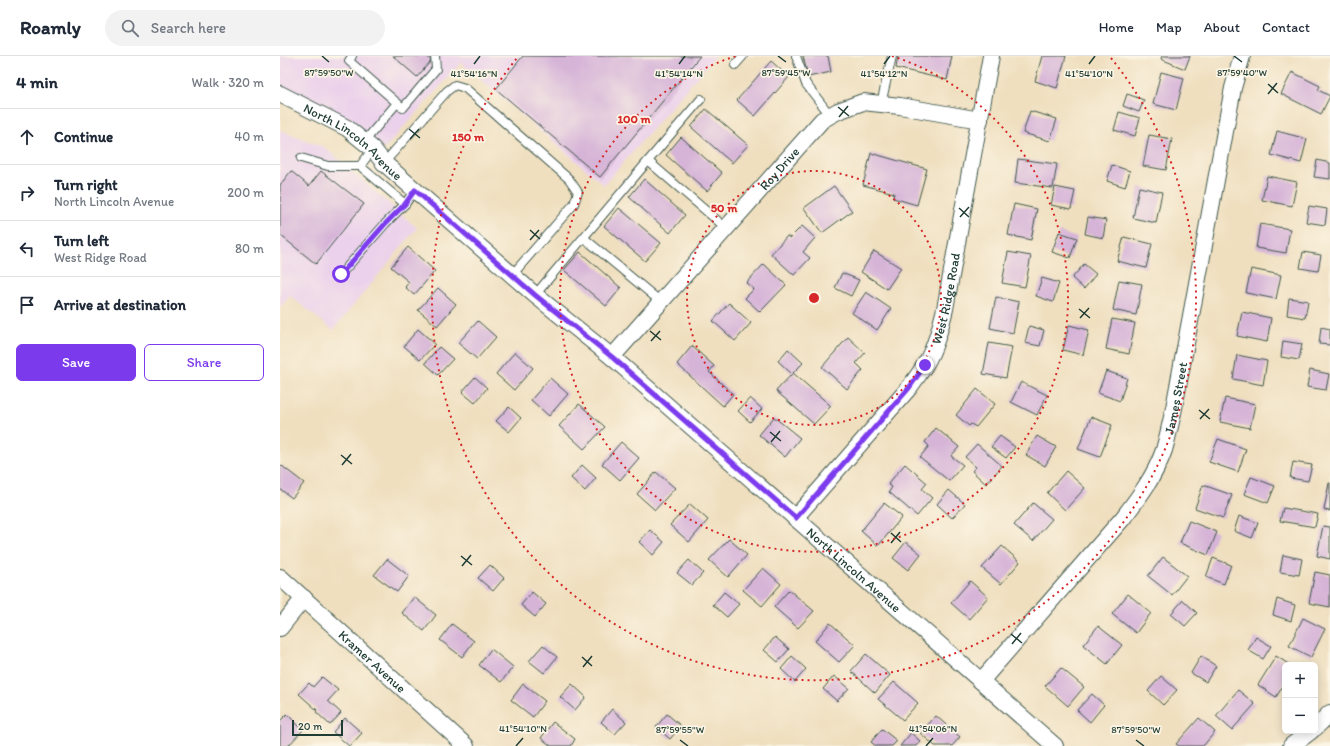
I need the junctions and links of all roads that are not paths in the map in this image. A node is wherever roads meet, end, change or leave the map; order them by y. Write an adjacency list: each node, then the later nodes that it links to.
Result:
1 (352, 56): 11 (lane)
2 (435, 56): 11 (lane)
3 (743, 56): 8 (lane)
4 (796, 56): 13 (lane)
5 (892, 56): 12 (lane)
6 (991, 56): 14 (street, West Ridge Road)
7 (1242, 56): 33 (street, James Street)
8 (735, 65)
9 (280, 94): 15 (street, North Lincoln Avenue)
10 (701, 99): 17 (lane)
11 (398, 103): 15 (lane)
12 (880, 104): 13 (street, Roy Drive); 14 (street, Roy Drive)
13 (830, 116): 22 (street, Roy Drive)
14 (980, 120): 29 (street, West Ridge Road)
15 (369, 145): 18 (street, North Lincoln Avenue); 19 (lane)
16 (301, 158): 19 (lane)
17 (648, 161): 22 (lane); 23 (lane)
18 (384, 164): 20 (street, North Lincoln Avenue); 25 (lane)
19 (360, 166): 21 (lane)
20 (415, 190): 21 (lane); 25 (street, North Lincoln Avenue)
21 (405, 204): 24 (lane)
22 (726, 228): 27 (street, Roy Drive)
23 (584, 238): 26 (lane); 27 (lane)
24 (341, 274)
25 (512, 275): 26 (street, North Lincoln Avenue)
26 (535, 295): 28 (street, North Lincoln Avenue)
27 (661, 302): 28 (street, Roy Drive)
28 (612, 357): 29 (street, North Lincoln Avenue)
29 (796, 518): 33 (street, North Lincoln Avenue)
30 (280, 577): 31 (street, Kramer Avenue)
31 (304, 598): 32 (street); 37 (street, Kramer Avenue)
32 (280, 628)
33 (982, 681): 38 (street, North Lincoln Avenue)
34 (1330, 713): 35 (street)
35 (1318, 725)
36 (1307, 734): 39 (street)
37 (466, 746)
38 (1055, 746)
39 (1291, 746)

